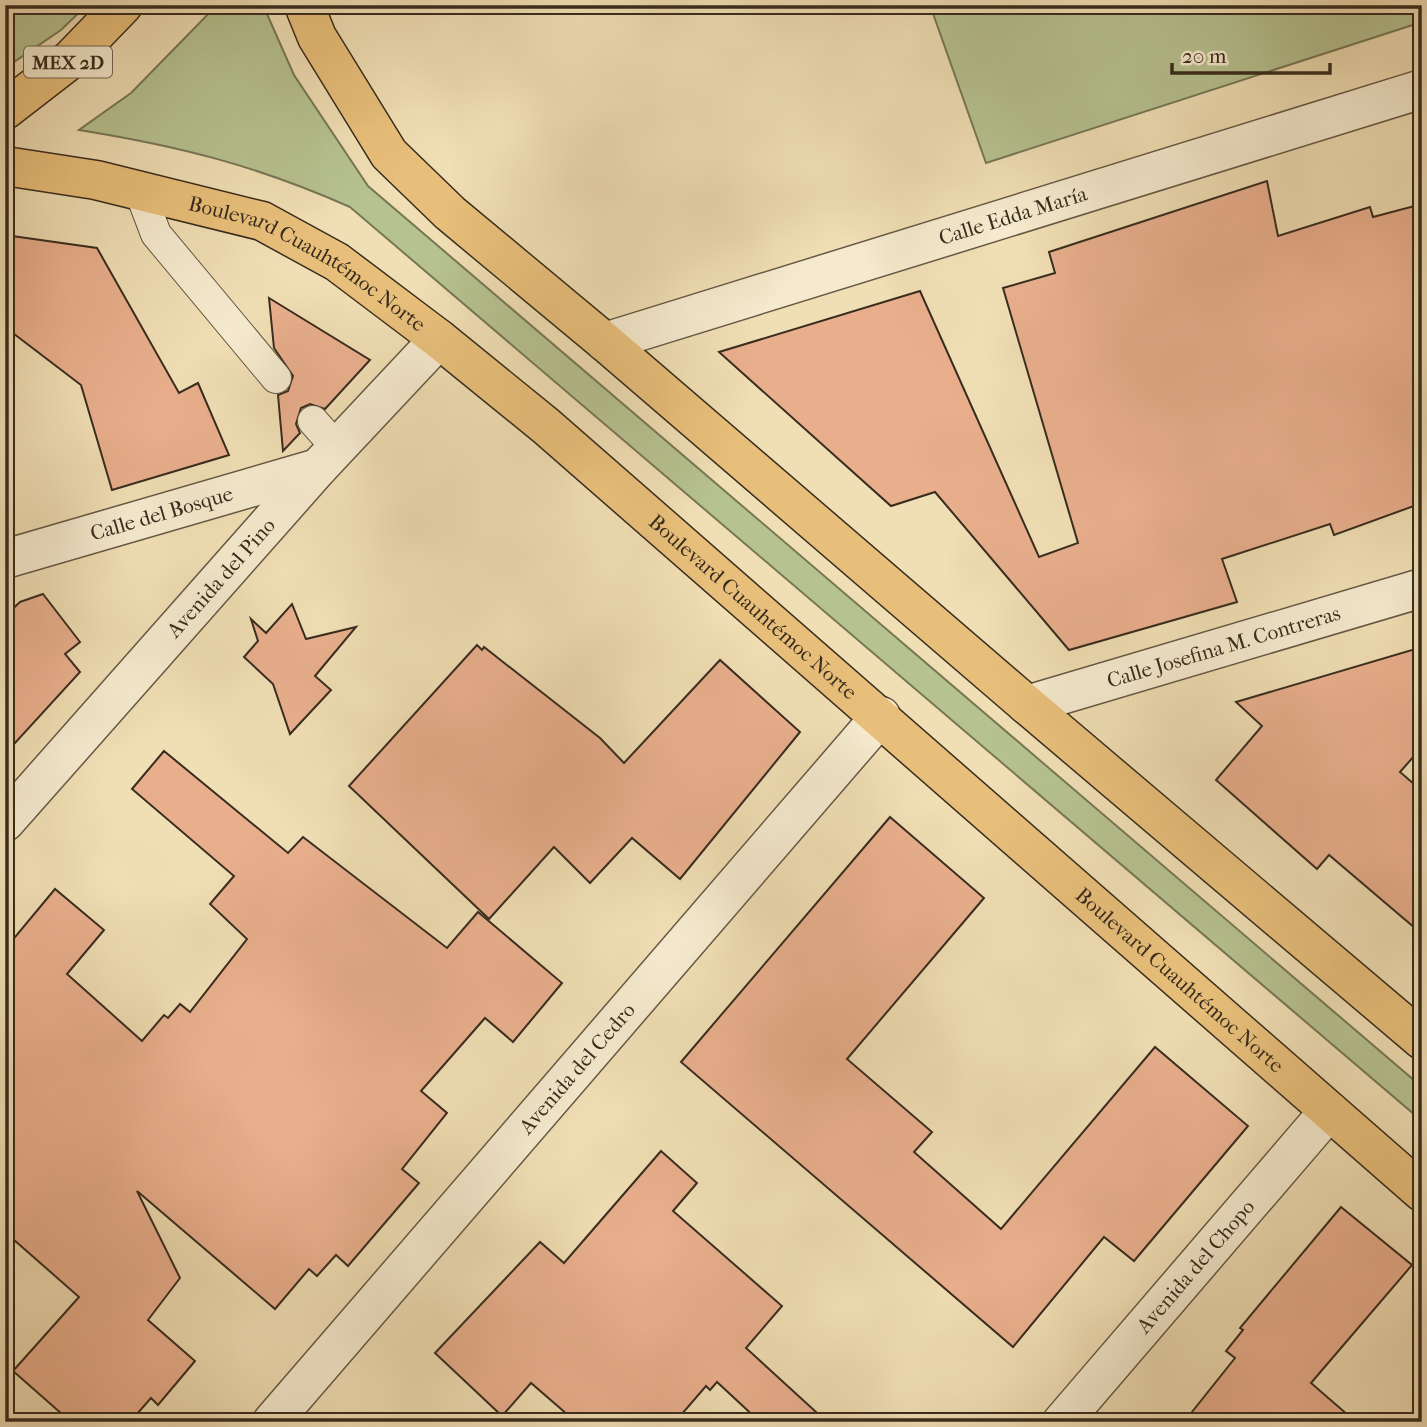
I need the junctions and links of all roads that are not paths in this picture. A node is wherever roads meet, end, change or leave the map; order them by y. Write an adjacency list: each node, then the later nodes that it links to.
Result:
1 (123, 5): 4 (main road, MEX 2D)
2 (304, 5): 8 (main road)
3 (1422, 89): 8 (street, Calle Edda María)
4 (5, 110)
5 (5, 166): 6 (main road, Boulevard Cuauhtémoc Norte)
6 (140, 192): 7 (main road, Boulevard Cuauhtémoc Norte); 9 (lane)
7 (439, 339): 10 (street, Avenida del Pino); 14 (main road, Boulevard Cuauhtémoc Norte)
8 (605, 342): 13 (main road)
9 (276, 378)
10 (323, 446): 11 (street, Calle del Bosque); 15 (street, Avenida del Pino)
11 (5, 559)
12 (1422, 588): 13 (street, Calle Josefina M. Contreras)
13 (1027, 705): 16 (main road)
14 (881, 716): 17 (main road, Boulevard Cuauhtémoc Norte); 19 (street, Avenida del Cedro)
15 (5, 822)
16 (1422, 1040)
17 (1329, 1111): 18 (main road, Boulevard Cuauhtémoc Norte); 20 (street, Avenida del Chopo)
18 (1422, 1192)
19 (272, 1422)
20 (1062, 1422)

